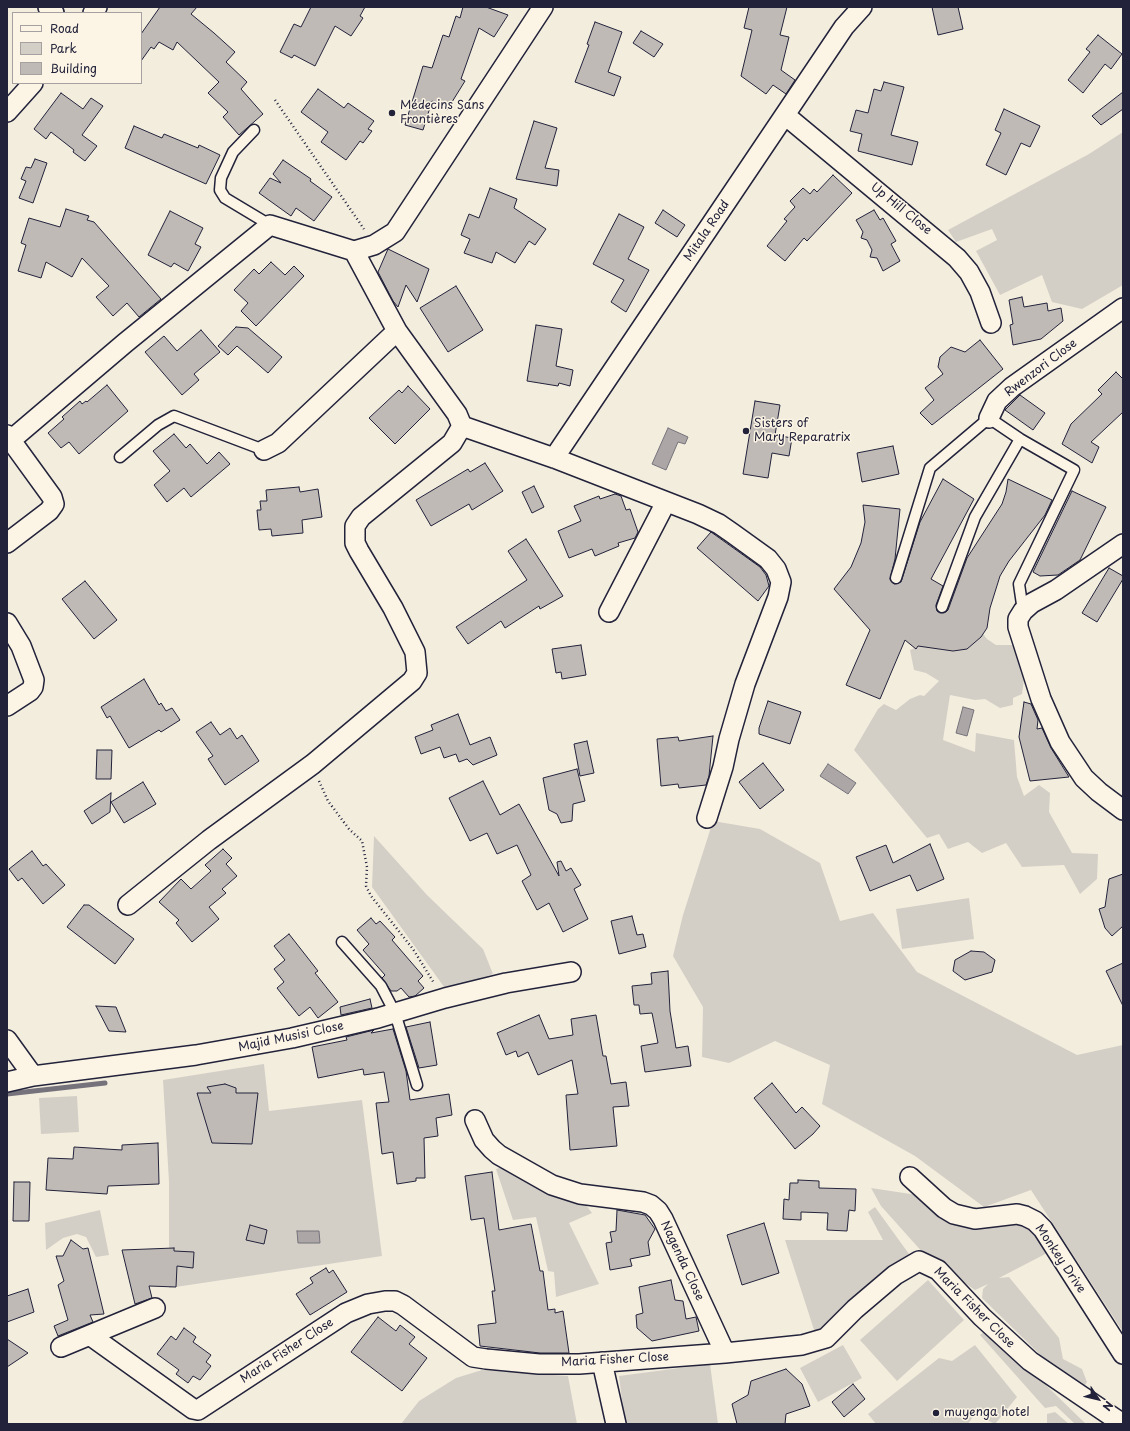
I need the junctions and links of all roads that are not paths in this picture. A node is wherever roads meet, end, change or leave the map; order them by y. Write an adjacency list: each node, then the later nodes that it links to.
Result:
1 (543, 7): 8 (street)
2 (851, 11): 5 (street, Mitala Road)
3 (32, 84): 4 (street)
4 (7, 112)
5 (785, 115): 10 (street, Up Hill Close); 18 (street, Mitala Road)
6 (254, 130): 7 (lane)
7 (270, 225): 8 (street); 14 (street)
8 (354, 251): 11 (street)
9 (1123, 308): 12 (street, Rwenzori Close)
10 (991, 323)
11 (397, 331): 13 (street); 16 (street)
12 (988, 418): 15 (lane); 22 (lane, Rwenzori Close)
13 (462, 426): 18 (street); 30 (street)
14 (9, 438): 20 (street)
15 (1020, 439): 23 (lane); 24 (lane)
16 (264, 450): 17 (lane)
17 (120, 457)
18 (554, 458): 19 (street)
19 (666, 502): 25 (street); 29 (street)
20 (7, 542)
21 (1123, 544): 24 (street)
22 (896, 578)
23 (942, 607)
24 (1023, 611): 28 (street)
25 (609, 612)
26 (7, 623): 27 (street)
27 (7, 706)
28 (1123, 810)
29 (707, 818)
30 (128, 905)
31 (342, 942): 33 (lane)
32 (571, 972): 33 (street, Majid Musisi Close)
33 (395, 1013): 35 (street, Majid Musisi Close); 37 (lane)
34 (7, 1040): 35 (street)
35 (33, 1076): 36 (street, Majid Musisi Close)
36 (7, 1082)
37 (416, 1085)
38 (476, 1120): 43 (street, Nagenda Close)
39 (910, 1177): 44 (street, Monkey Drive)
40 (155, 1308): 41 (street)
41 (91, 1336): 42 (street); 45 (street, Maria Fisher Close)
42 (61, 1347)
43 (726, 1353): 45 (street, Maria Fisher Close); 47 (street, Maria Fisher Close)
44 (1123, 1354)
45 (602, 1362): 46 (street)
46 (616, 1424)
47 (1123, 1424)

